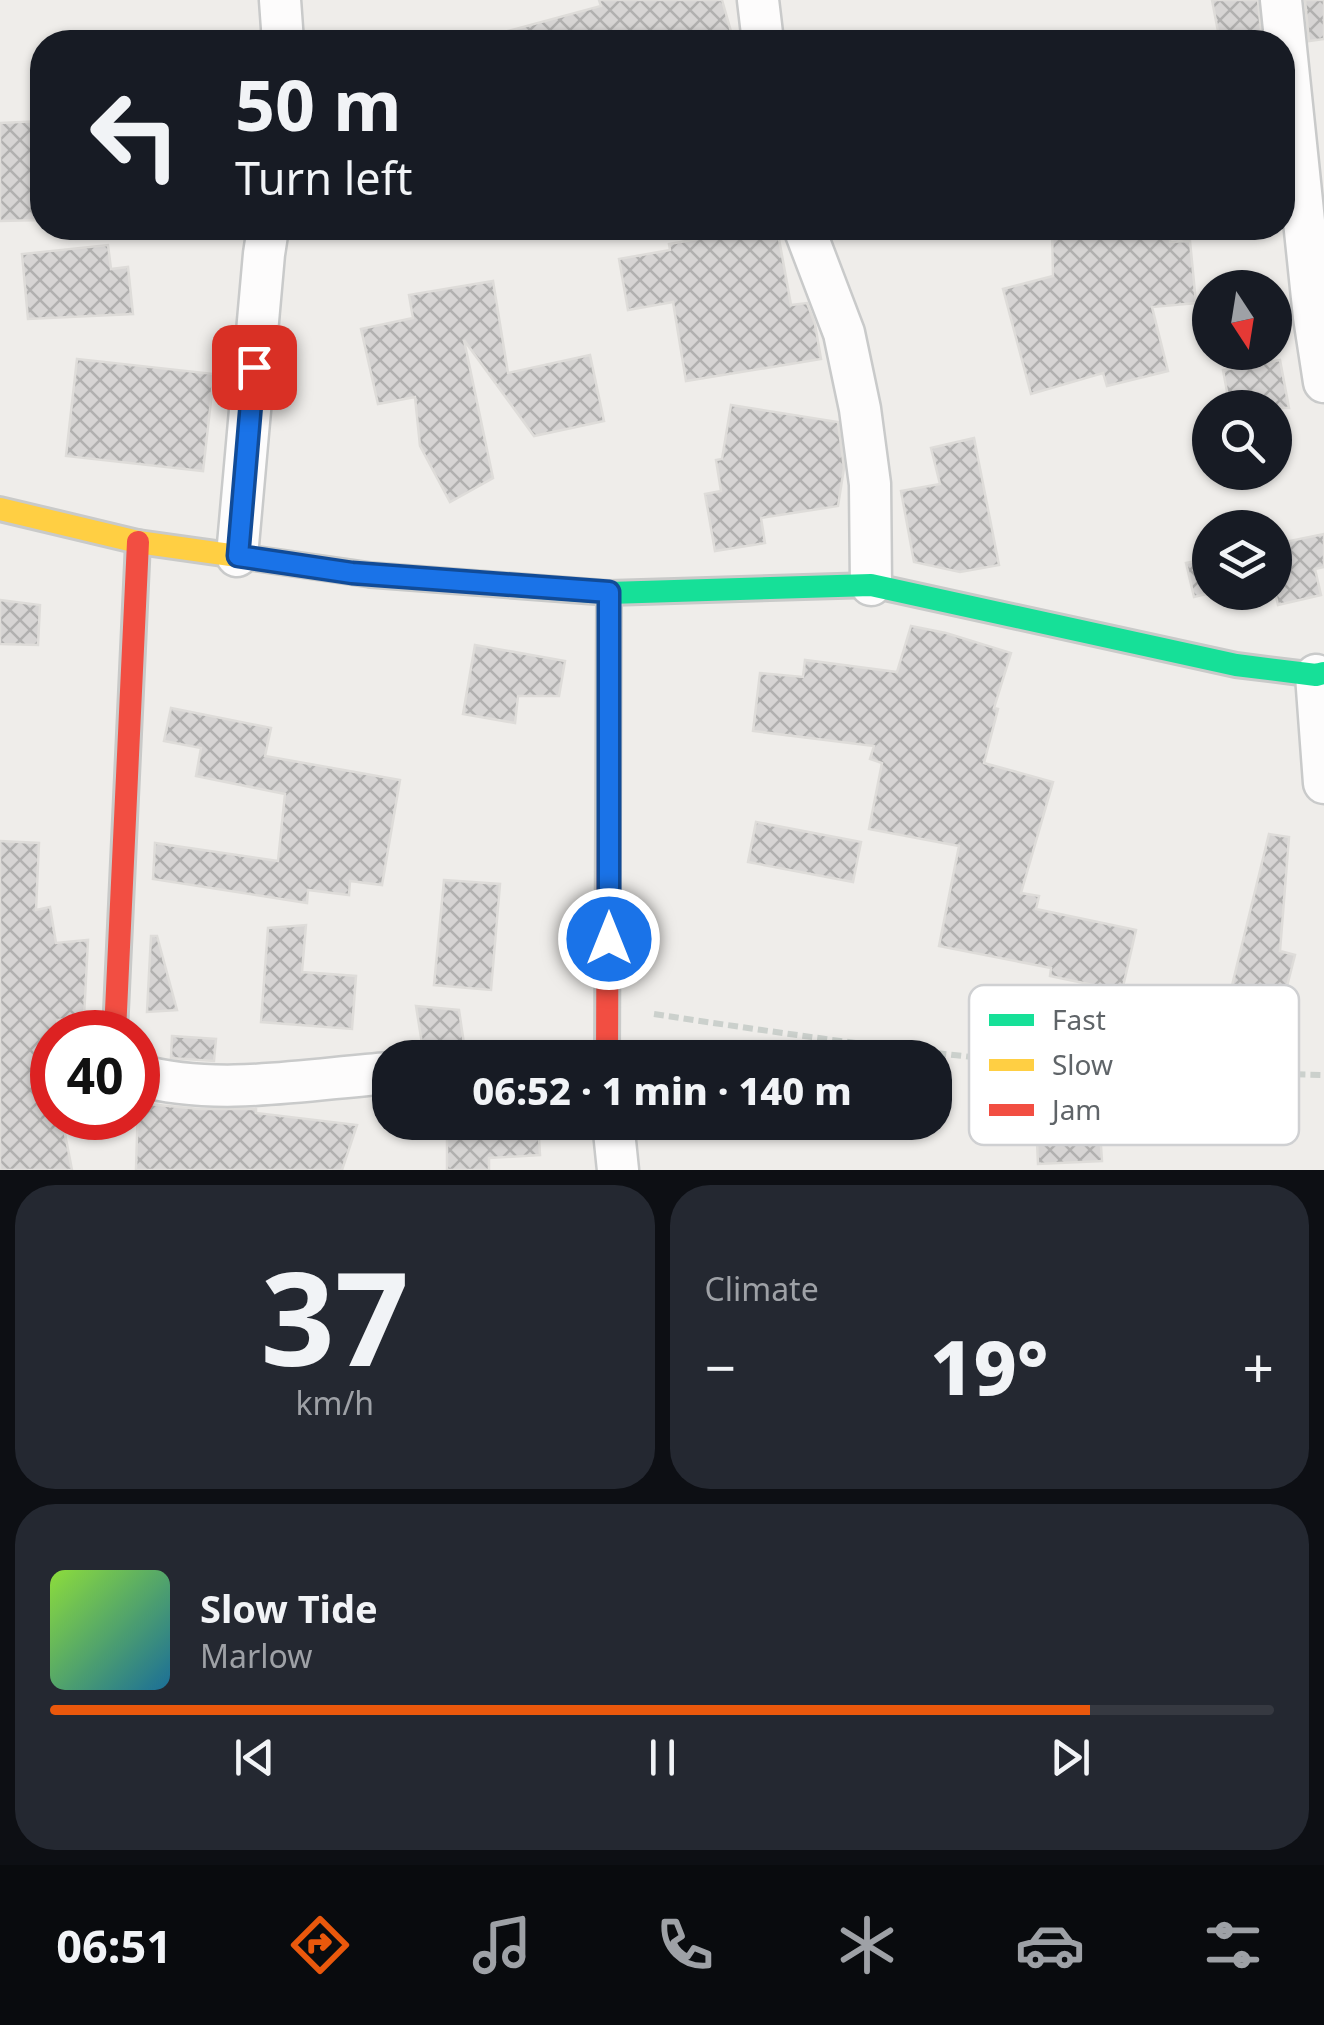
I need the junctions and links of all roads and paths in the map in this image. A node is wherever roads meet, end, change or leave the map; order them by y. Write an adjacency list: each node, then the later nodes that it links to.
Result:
1 (280, 0): 4 (street)
2 (758, 0): 5 (street)
3 (1281, 0): 6 (street)
4 (282, 30)
5 (762, 30)
6 (1284, 30)
7 (1295, 134): 10 (street)
8 (266, 240): 13 (street)
9 (809, 240): 14 (street)
10 (1324, 382)
11 (0, 509): 12 (street)
12 (138, 542): 13 (street); 19 (street)
13 (238, 556): 15 (street)
14 (871, 586): 15 (street); 16 (street)
15 (609, 592): 18 (street)
16 (1320, 674): 17 (street)
17 (1324, 782)
18 (609, 1007): 20 (street); 21 (path)
19 (116, 1010)
20 (608, 1040)
21 (969, 1055)
22 (372, 1074): 25 (street)
23 (1299, 1074): 24 (path)
24 (1324, 1075)
25 (160, 1081)
26 (615, 1140): 27 (street)
27 (618, 1170)

